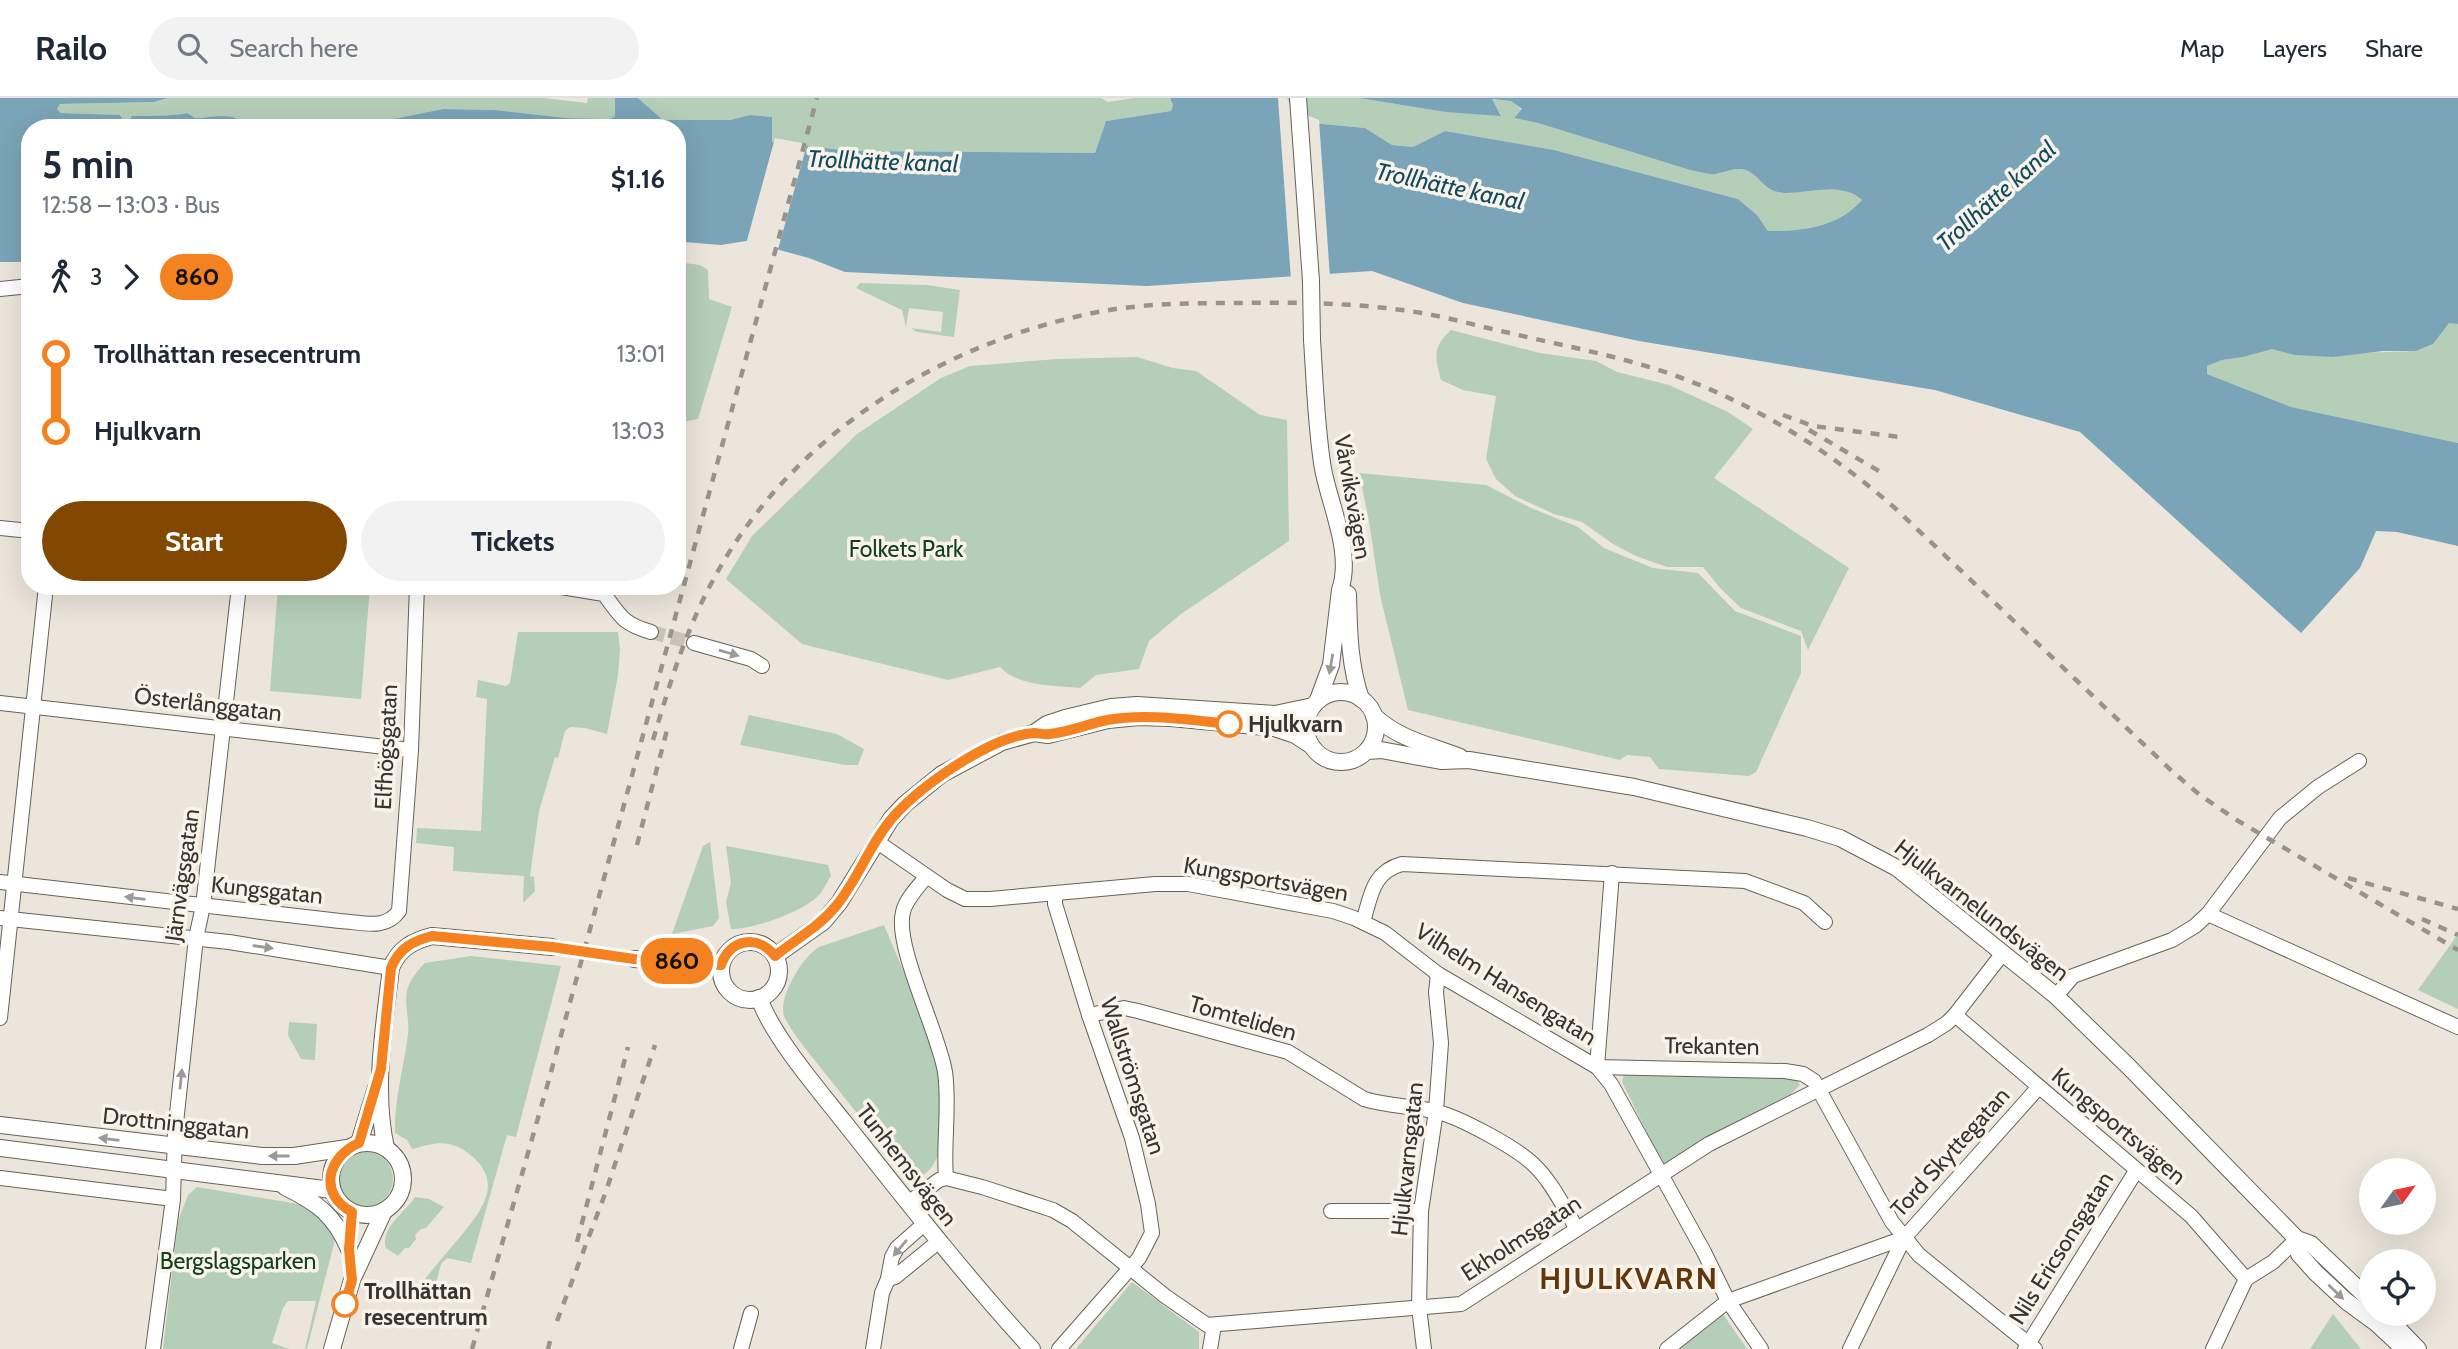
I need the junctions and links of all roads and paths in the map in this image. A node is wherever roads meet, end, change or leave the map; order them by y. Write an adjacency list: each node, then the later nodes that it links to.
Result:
1 (1298, 98): 6 (street, Vårviksvägen, bridge)
2 (21, 287): 3 (street)
3 (0, 289)
4 (0, 528): 5 (street)
5 (21, 530)
6 (1344, 578): 14 (street); 16 (street, Vårviksvägen, one-way to 16)
7 (45, 595): 17 (street)
8 (238, 595): 19 (street, Järnvägsgatan)
9 (417, 595): 22 (street, Elfhögsgatan)
10 (605, 595): 11 (street)
11 (651, 632)
12 (694, 643): 13 (street, one-way to 13)
13 (762, 666)
14 (1361, 699): 16 (street); 18 (street)
15 (0, 703): 17 (street, Österlånggatan)
16 (1315, 703): 20 (street); 21 (street)
17 (34, 706): 19 (street, Österlånggatan); 29 (street)
18 (1374, 716): 23 (street); 24 (street, Hjulkvarnelundsvägen)
19 (223, 729): 22 (street, Österlånggatan); 31 (street, Järnvägsgatan)
20 (1034, 733): 21 (street); 26 (street)
21 (1309, 744): 23 (street)
22 (411, 750): 32 (street, Elfhögsgatan)
23 (1367, 751): 24 (street, Hjulkvarnelundsvägen)
24 (1469, 760): 39 (street, Hjulkvarnelundsvägen)
25 (2359, 761): 33 (street)
26 (876, 841): 28 (street, Kungsportsvägen); 40 (street)
27 (1612, 873): 35 (street, Kungsportsvägen); 36 (street, Kungsportsvägen); 51 (street)
28 (926, 877): 30 (street, Kungsportsvägen); 65 (street)
29 (7, 883): 31 (street, Kungsgatan, one-way to 29); 34 (street)
30 (1055, 894): 35 (street, Kungsportsvägen); 47 (street, Wallströmsgatan)
31 (203, 906): 32 (street, Kungsgatan); 37 (street, Järnvägsgatan)
32 (400, 911)
33 (2208, 914): 45 (street); 50 (street)
34 (5, 919): 37 (street); 49 (street)
35 (1363, 922): 44 (street, Vilhelm Hansengatan)
36 (1825, 922)
37 (196, 938): 43 (street, one-way to 43); 59 (street, Järnvägsgatan, one-way to 37)
38 (552, 947): 43 (street)
39 (2003, 953): 45 (street, Hjulkvarnelundsvägen); 48 (street, Ekholmsgatan)
40 (775, 956): 42 (street); 46 (street)
41 (634, 959): 42 (street)
42 (721, 965): 46 (street)
43 (391, 968): 52 (street)
44 (1438, 974): 51 (street, Vilhelm Hansengatan); 55 (street, Hjulkvarnsgatan)
45 (2056, 996): 77 (street, Hjulkvarnelundsvägen)
46 (759, 998): 69 (street, Tunhemsvägen)
47 (1089, 1015): 55 (street, Tomteliden); 80 (street, Wallströmsgatan)
48 (1955, 1015): 53 (street, Kungsportsvägen); 54 (street, Ekholmsgatan)
49 (0, 1018)
50 (2458, 1027)
51 (1597, 1067): 54 (street, Trekanten); 63 (street, Vilhelm Hansengatan)
52 (381, 1069): 57 (street); 60 (street)
53 (2038, 1088): 62 (street, Kungsportsvägen); 76 (street, Tord Skyttegatan)
54 (1819, 1089): 63 (street, Ekholmsgatan); 76 (street)
55 (1436, 1111): 71 (street, Hjulkvarnsgatan); 75 (street, Tomteliden)
56 (0, 1125): 59 (street, Drottninggatan, one-way to 56)
57 (353, 1146): 59 (street, Drottninggatan, one-way to 59); 60 (street); 67 (street)
58 (0, 1147): 61 (street, Drottninggatan)
59 (176, 1147): 61 (street, Järnvägsgatan)
60 (386, 1148): 73 (street)
61 (176, 1169): 66 (street, Drottninggatan); 68 (street, Järnvägsgatan)
62 (2136, 1171): 82 (street, Kungsportsvägen); 90 (street, Nils Ericsonsgatan)
63 (1662, 1176): 75 (street, Ekholmsgatan); 85 (street, Vilhelm Hansengatan)
64 (0, 1178): 68 (street)
65 (946, 1178): 69 (street); 80 (street)
66 (270, 1180): 67 (street, Drottninggatan); 79 (street)
67 (332, 1190): 72 (street)
68 (173, 1199): 91 (street, Järnvägsgatan)
69 (908, 1203): 74 (street, Tunhemsvägen)
70 (1331, 1211): 71 (street)
71 (1421, 1211): 86 (street, Hjulkvarnsgatan)
72 (352, 1212): 73 (street); 79 (street)
73 (383, 1212): 83 (street)
74 (924, 1224): 78 (street, Tunhemsvägen); 81 (street, one-way to 81)
75 (1577, 1229): 86 (street, Ekholmsgatan)
76 (1904, 1238): 85 (street, Tord Skyttegatan); 90 (street); 101 (street)
77 (2297, 1239): 82 (street); 84 (street, Hjulkvarnelundsvägen); 103 (street, Hjulkvarnelundsvägen, one-way to 103)
78 (938, 1242): 81 (street); 95 (street, Tunhemsvägen)
79 (349, 1249): 83 (street)
80 (1130, 1268): 88 (street); 96 (street, Wallströmsgatan)
81 (888, 1279): 94 (street)
82 (2246, 1279): 102 (street)
83 (352, 1280): 92 (street)
84 (2359, 1290)
85 (1728, 1301): 99 (street, Tord Skyttegatan); 100 (street, Vilhelm Hansengatan)
86 (1419, 1307): 88 (street, Ekholmsgatan); 98 (street, Hjulkvarnsgatan)
87 (751, 1313): 93 (street)
88 (1214, 1325): 97 (street)
89 (2396, 1326): 104 (street)
90 (2029, 1347)
91 (153, 1349)
92 (332, 1349)
93 (741, 1349)
94 (873, 1349)
95 (1032, 1349)
96 (1059, 1349)
97 (1210, 1349)
98 (1424, 1349)
99 (1667, 1349)
100 (1762, 1349)
101 (1850, 1349)
102 (2213, 1349)
103 (2404, 1349)
104 (2418, 1349)

